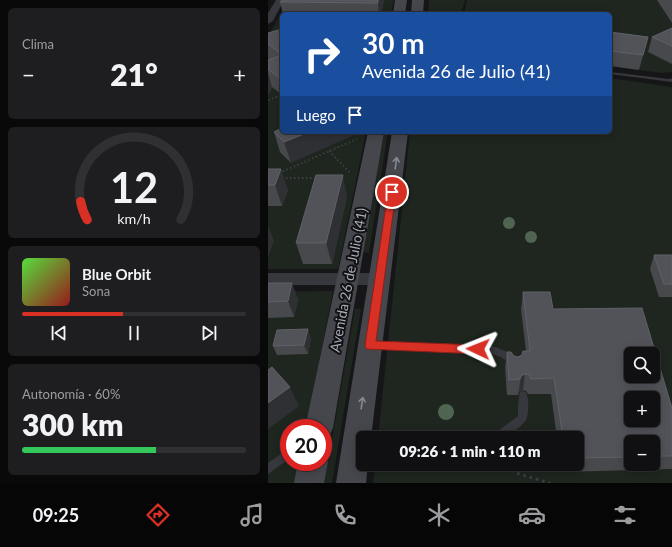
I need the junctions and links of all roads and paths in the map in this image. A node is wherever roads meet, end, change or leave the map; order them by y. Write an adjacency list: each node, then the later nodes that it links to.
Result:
1 (280, 0): 6 (street)
2 (401, 0): 4 (main road)
3 (418, 0): 5 (main road)
4 (399, 12)
5 (416, 12)
6 (268, 21)
7 (612, 73): 8 (lane)
8 (672, 80)
9 (280, 96): 10 (path)
10 (268, 100)
11 (400, 134): 18 (main road, Avenida 26 de Julio (41), one-way to 11)
12 (368, 135): 13 (path); 15 (main road, Avenida 26 de Julio (41))
13 (329, 151): 14 (path); 15 (path)
14 (323, 178)
15 (367, 178): 17 (main road, Avenida 26 de Julio (41))
16 (268, 279): 17 (street)
17 (348, 279): 18 (street); 22 (main road, Avenida 26 de Julio (41))
18 (379, 279): 19 (main road, Avenida 26 de Julio (41))
19 (370, 345): 20 (lane); 23 (main road, Avenida 26 de Julio (41), one-way to 19)
20 (516, 367)
21 (523, 395): 24 (lane)
22 (321, 419)
23 (364, 431)
24 (508, 431)
25 (280, 460): 27 (lane)
26 (356, 464): 31 (main road, Avenida 26 de Julio (41))
27 (268, 469)
28 (311, 471): 30 (main road)
29 (513, 471): 32 (path)
30 (309, 483)
31 (351, 483)
32 (550, 483)

